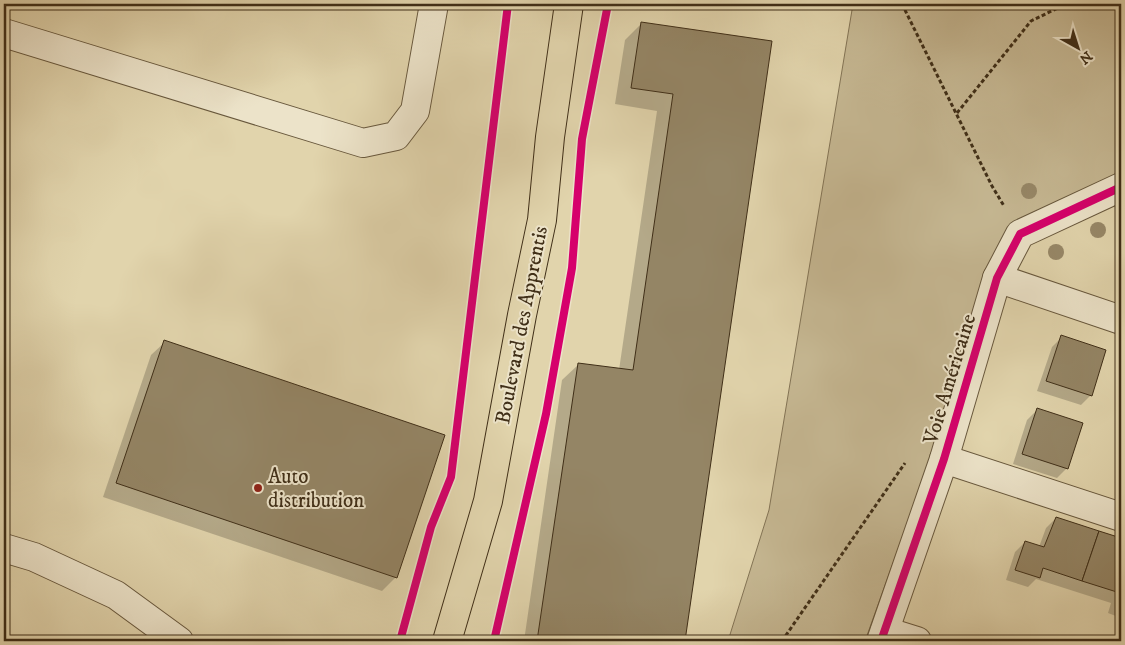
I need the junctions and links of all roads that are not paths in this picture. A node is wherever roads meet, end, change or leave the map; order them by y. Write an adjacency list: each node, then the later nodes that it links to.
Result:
1 (434, 4): 3 (street)
2 (569, 4): 12 (main road, Boulevard des Apprentis)
3 (4, 33)
4 (1121, 187): 5 (street, Voie Américaine)
5 (997, 278): 6 (street); 7 (street, Voie Américaine)
6 (1121, 320)
7 (944, 459): 8 (street); 10 (street, Voie Américaine)
8 (1121, 517)
9 (4, 548): 11 (street)
10 (883, 636): 13 (street)
11 (179, 641)
12 (447, 641)
13 (918, 641)

